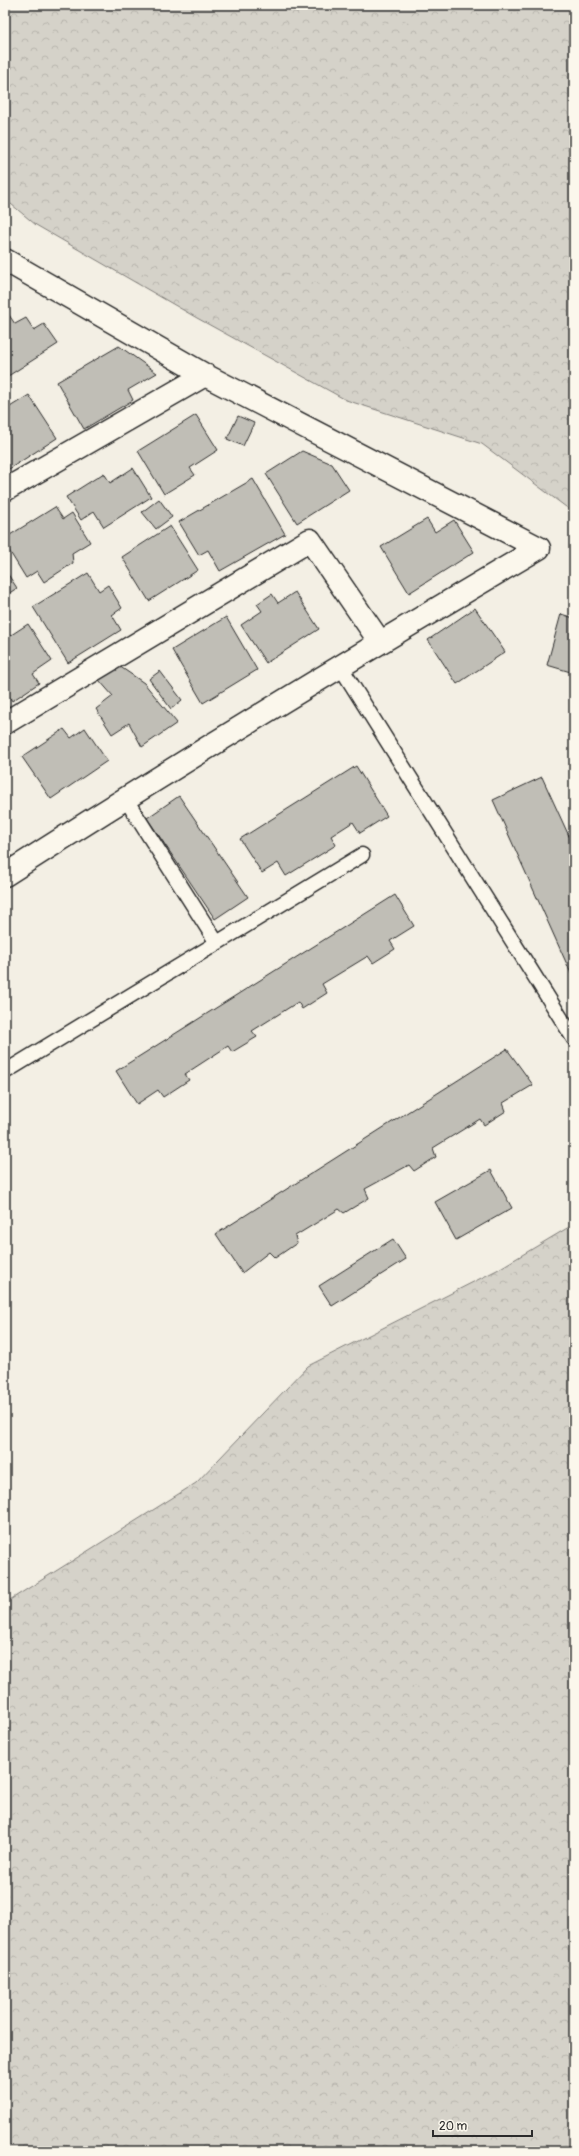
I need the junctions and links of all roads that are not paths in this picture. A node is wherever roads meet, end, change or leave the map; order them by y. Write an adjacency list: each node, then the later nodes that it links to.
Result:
1 (5, 260): 2 (street)
2 (205, 376): 3 (street); 4 (street)
3 (5, 490)
4 (380, 642): 5 (street); 6 (street)
5 (340, 666): 7 (street); 11 (lane)
6 (5, 722)
7 (125, 798): 9 (street); 10 (lane)
8 (362, 855): 10 (lane)
9 (5, 875)
10 (217, 943): 12 (lane)
11 (574, 1039)
12 (8, 1070)

